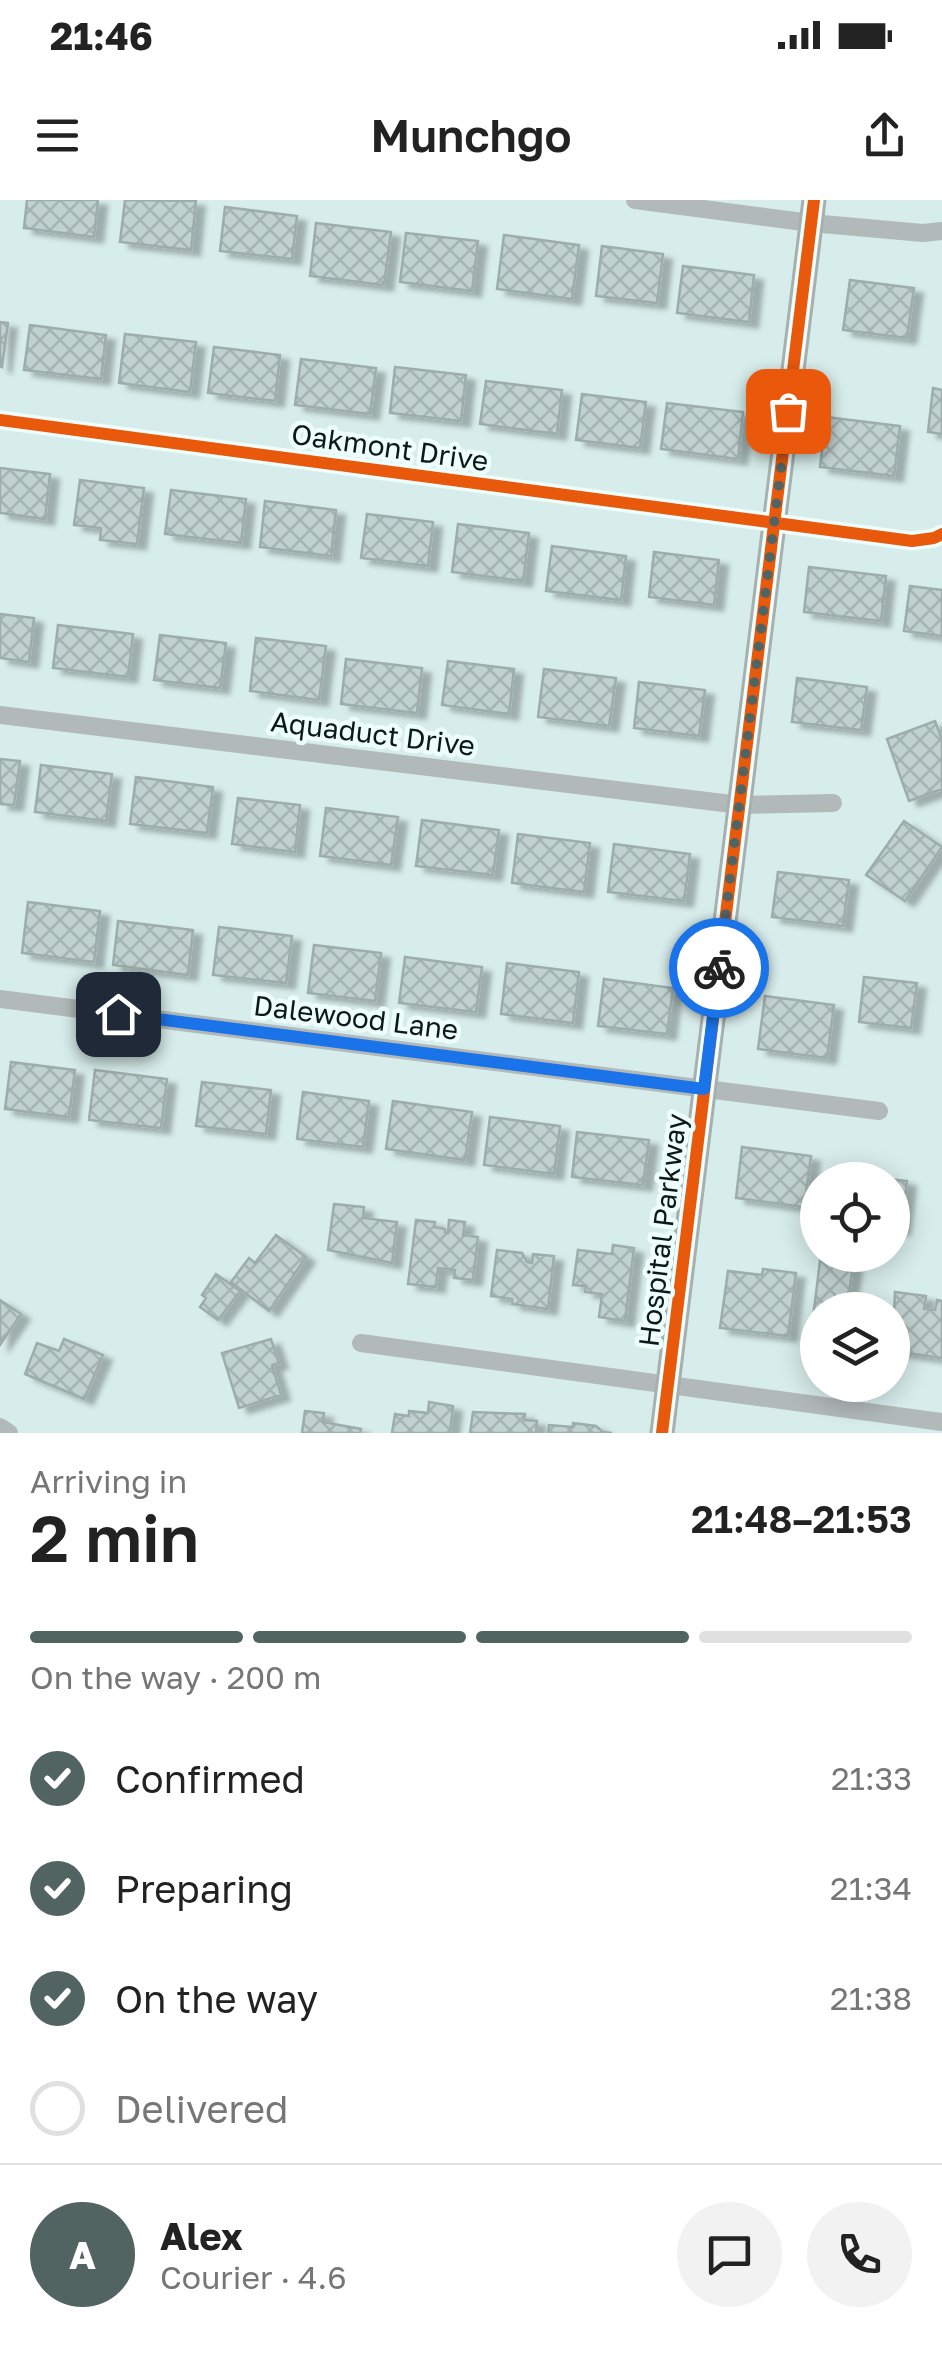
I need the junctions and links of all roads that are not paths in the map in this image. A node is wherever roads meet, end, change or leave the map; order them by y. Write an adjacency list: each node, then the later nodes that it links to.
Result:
1 (635, 200): 2 (street)
2 (813, 211): 3 (street); 5 (street, Hospital Parkway)
3 (942, 231)
4 (0, 420): 5 (street, Oakmont Drive)
5 (774, 524): 6 (street, Oakmont Drive); 9 (street, Hospital Parkway)
6 (942, 534)
7 (0, 715): 9 (street, Aquaduct Drive)
8 (833, 803): 9 (street, Aquaduct Drive)
9 (740, 805): 11 (street, Hospital Parkway)
10 (0, 1000): 11 (street, Dalewood Lane)
11 (704, 1089): 12 (street, Dalewood Lane); 14 (street, Hospital Parkway)
12 (879, 1110)
13 (361, 1343): 14 (street)
14 (668, 1384): 15 (street); 18 (street, Hospital Parkway)
15 (942, 1422)
16 (0, 1427): 17 (street)
17 (9, 1433)
18 (662, 1433)

